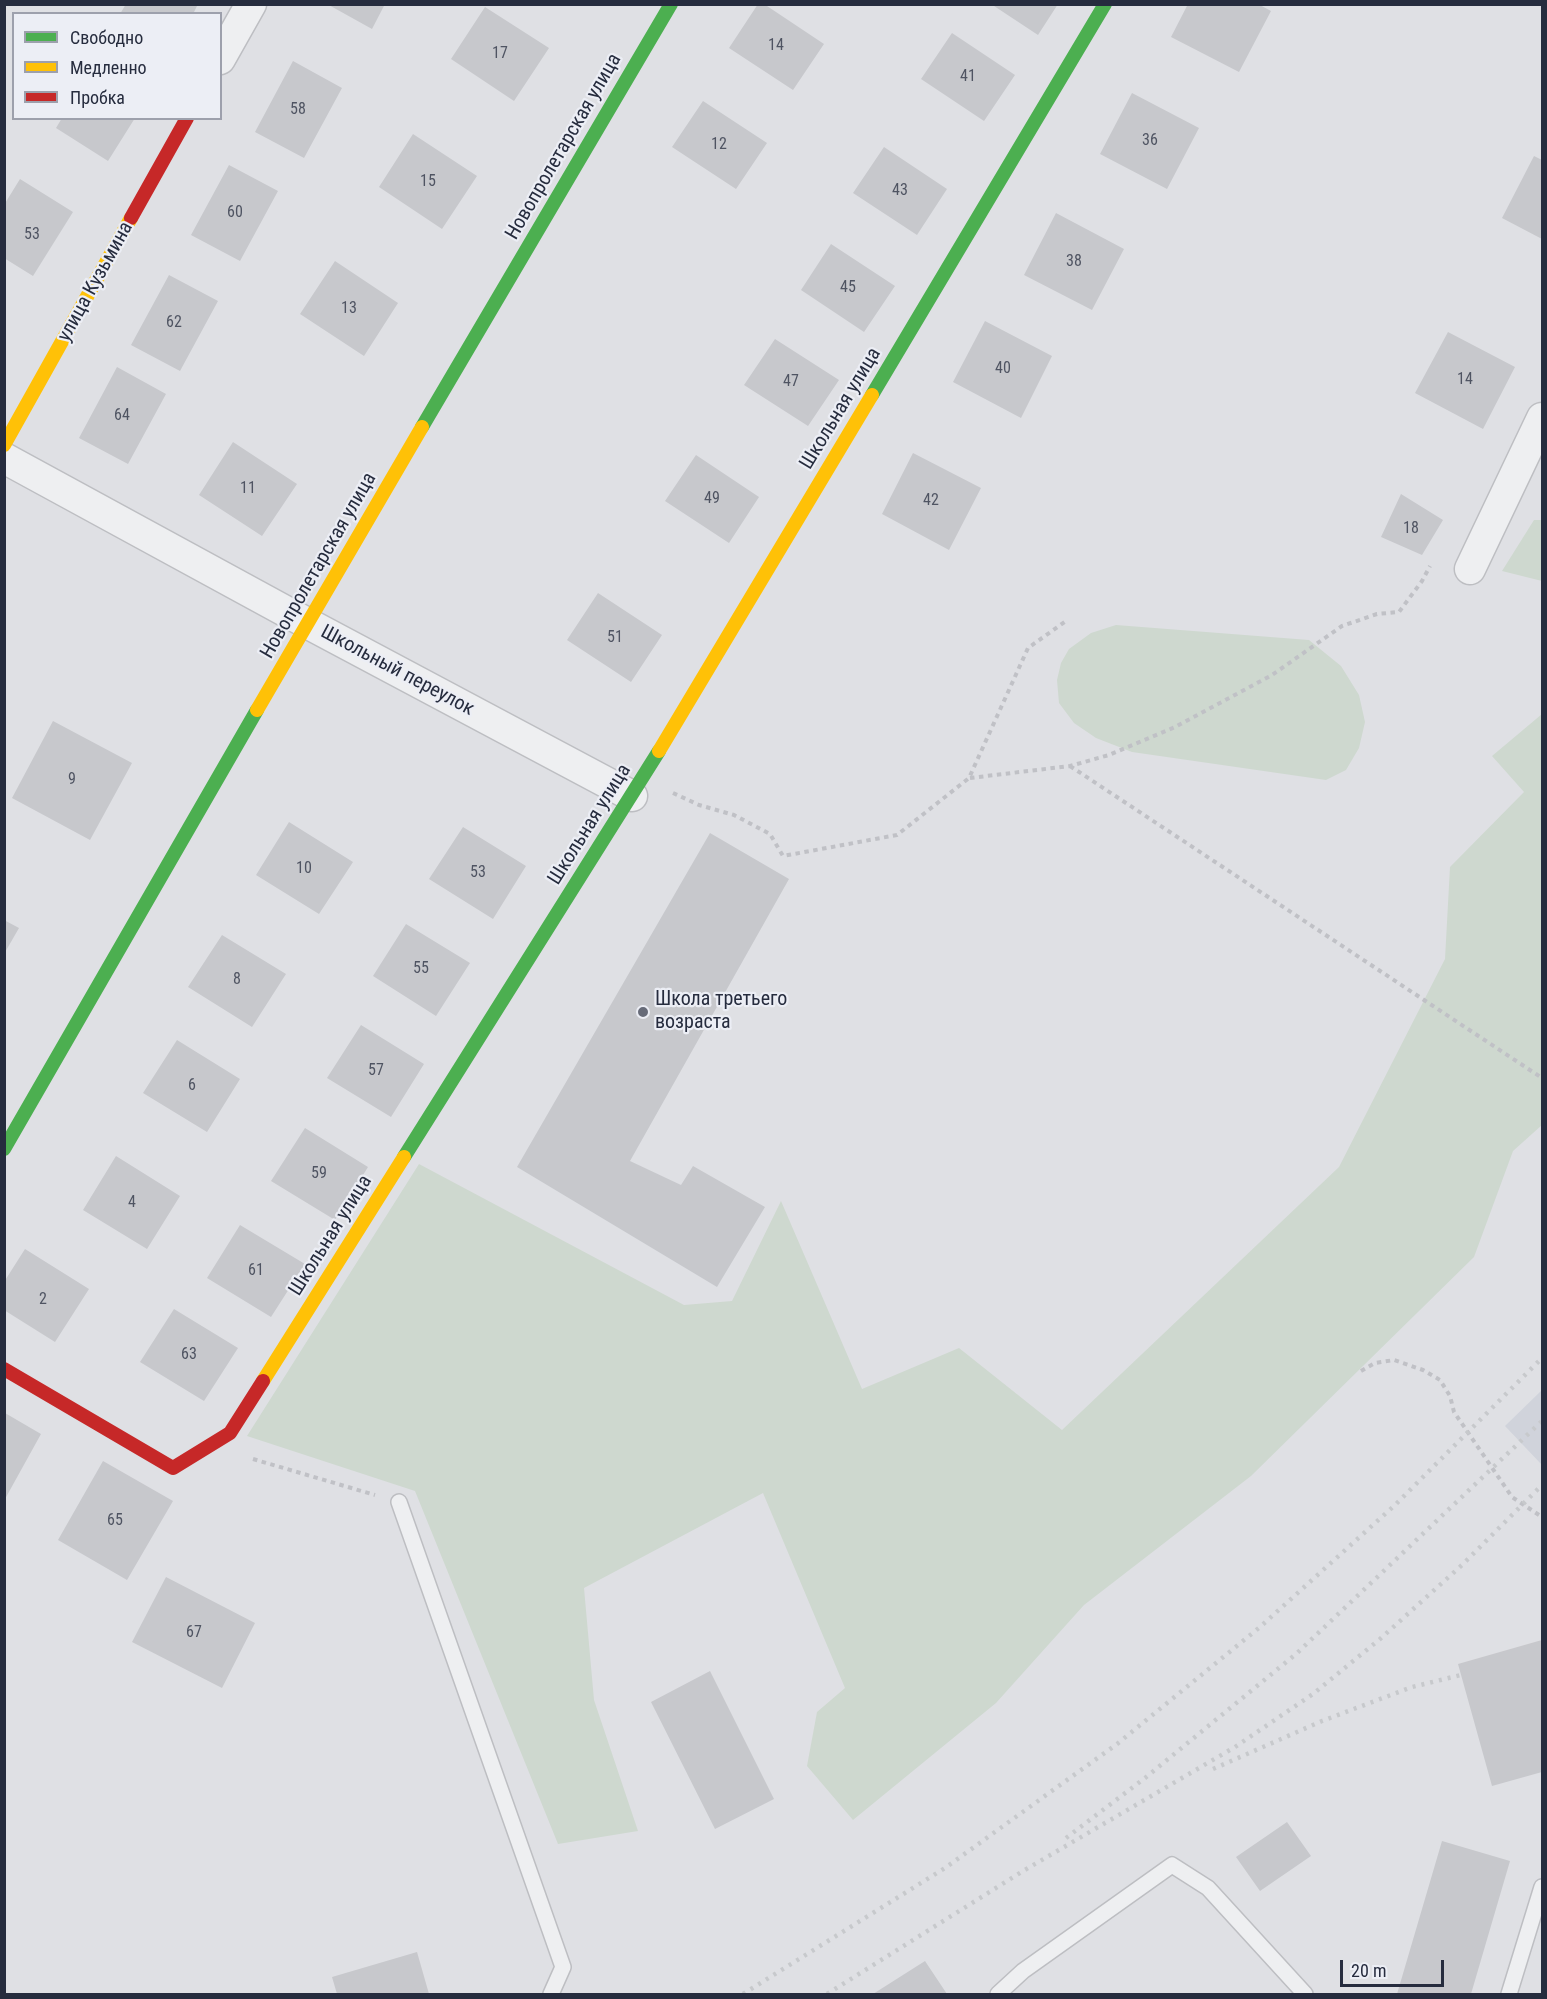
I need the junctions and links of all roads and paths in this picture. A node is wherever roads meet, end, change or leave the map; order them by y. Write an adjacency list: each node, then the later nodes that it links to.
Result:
1 (251, 4): 4 (street)
2 (670, 4): 12 (street, Новопролетарская улица)
3 (1105, 4): 15 (street, Школьная улица)
4 (222, 55)
5 (186, 120): 7 (street, улица Кузьмина)
6 (1542, 418): 10 (street)
7 (4, 445)
8 (4, 458): 12 (street, Школьный переулок)
9 (1430, 566): 13 (path)
10 (1470, 569)
11 (1066, 621): 14 (path)
12 (307, 623): 15 (street, Школьный переулок); 17 (street, Новопролетарская улица)
13 (1070, 766): 14 (path); 16 (path)
14 (969, 778): 15 (path)
15 (637, 788): 20 (street, Школьная улица)
16 (1542, 1078)
17 (4, 1149)
18 (4, 1369): 20 (street, Школьная улица)
19 (1361, 1371): 22 (path)
20 (209, 1446): 21 (path)
21 (399, 1502): 24 (lane)
22 (1542, 1516)
23 (1542, 1887): 27 (lane)
24 (550, 1995)
25 (998, 1995): 26 (lane)
26 (1305, 1995)
27 (1509, 1995)

